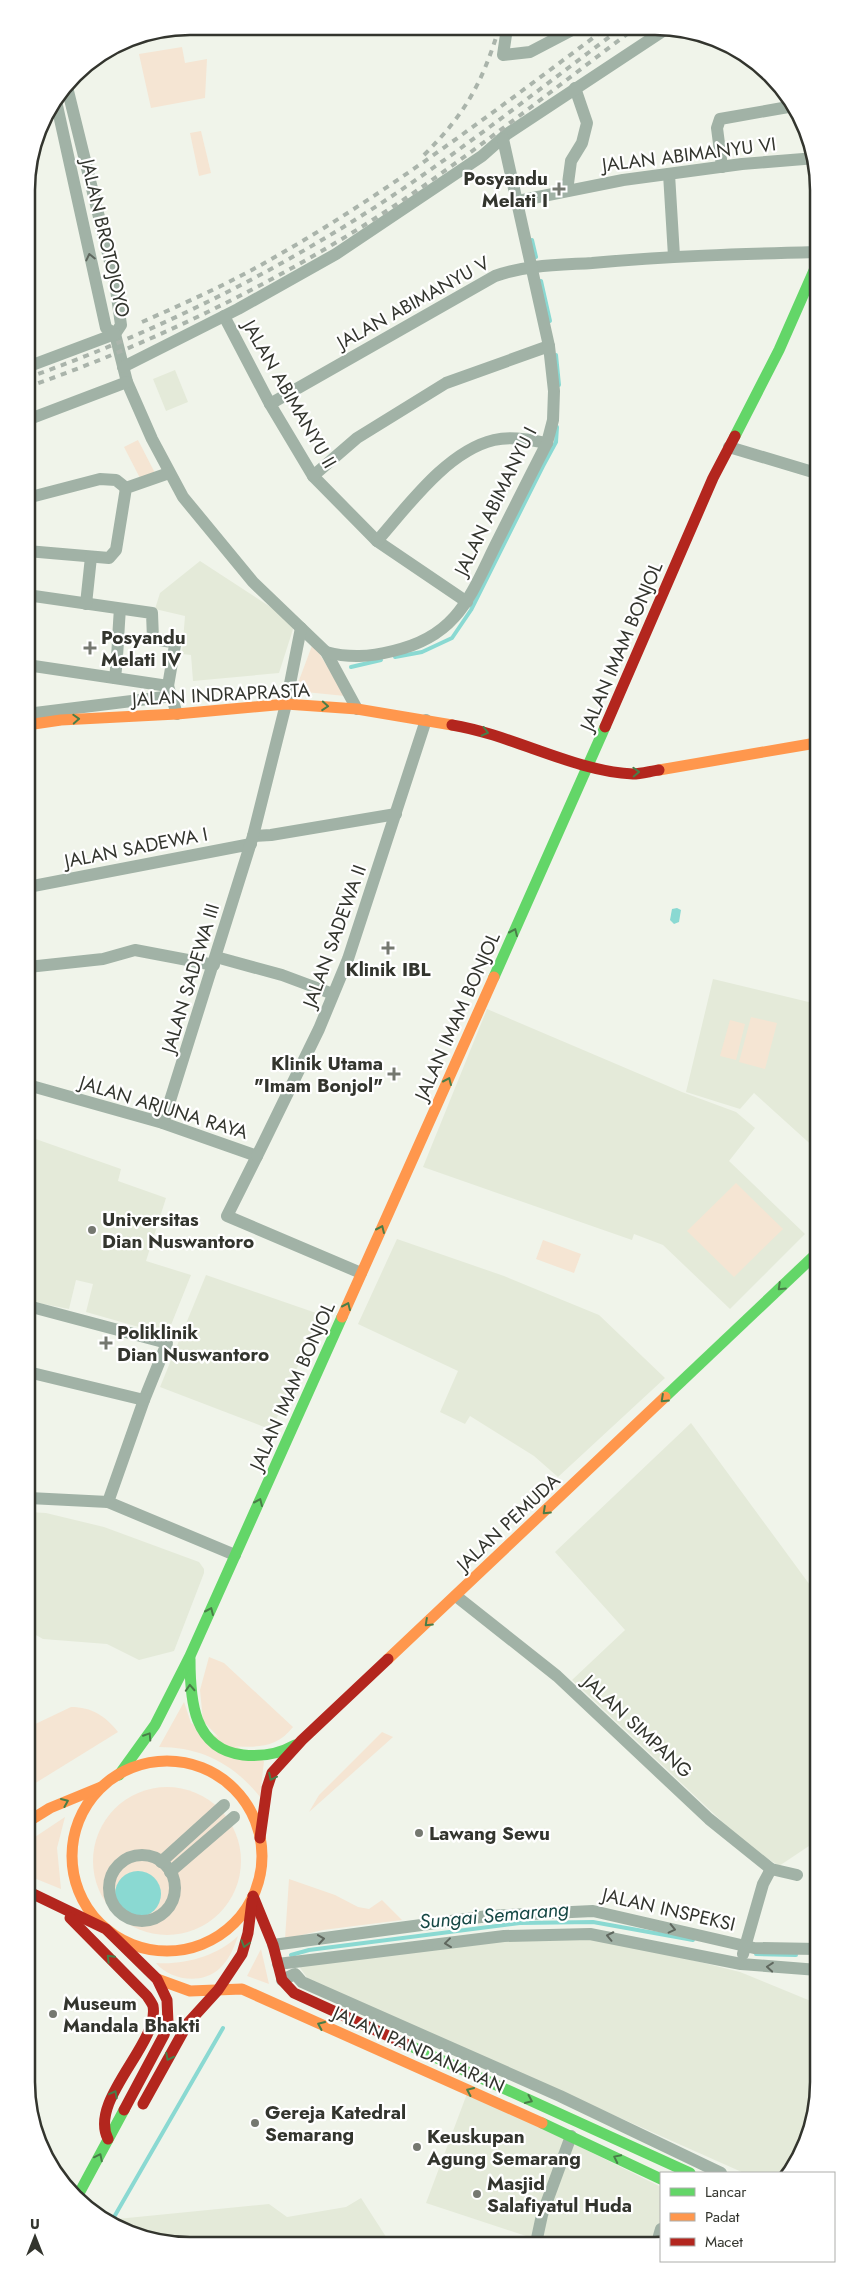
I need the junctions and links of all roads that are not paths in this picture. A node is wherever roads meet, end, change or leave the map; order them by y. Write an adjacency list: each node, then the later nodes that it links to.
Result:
1 (506, 35): 2 (street)
2 (563, 35)
3 (657, 35): 4 (street)
4 (576, 88): 10 (street); 14 (street, JALAN ABIMANYU VI)
5 (69, 93): 8 (street, JALAN BROTOJOYO)
6 (786, 107): 12 (street)
7 (58, 110): 9 (street, JALAN BROTOJOYO)
8 (75, 116): 9 (street); 20 (street, JALAN BROTOJOYO)
9 (60, 120): 21 (street, JALAN BROTOJOYO, one-way to 9)
10 (503, 139): 15 (street, JALAN ABIMANYU I); 22 (street)
11 (807, 159): 12 (street, JALAN ABIMANYU VI)
12 (722, 167): 13 (street, JALAN ABIMANYU VI)
13 (669, 174): 14 (street, JALAN ABIMANYU VI); 17 (street)
14 (567, 190): 15 (street, JALAN ABIMANYU VI)
15 (518, 200): 18 (street, JALAN ABIMANYU I)
16 (810, 252): 17 (street, JALAN ABIMANYU V)
17 (674, 256): 18 (street, JALAN ABIMANYU V)
18 (533, 268): 24 (street, JALAN ABIMANYU I); 28 (street, JALAN ABIMANYU V)
19 (810, 280): 31 (main road, JALAN IMAM BONJOL)
20 (115, 282): 21 (street); 23 (street, JALAN BROTOJOYO)
21 (97, 286): 23 (street, JALAN BROTOJOYO)
22 (224, 316): 26 (street); 28 (street, JALAN ABIMANYU II)
23 (115, 334): 25 (street); 26 (street)
24 (549, 346): 30 (street, JALAN ABIMANYU I); 34 (street)
25 (35, 364)
26 (122, 367): 27 (street)
27 (127, 382): 29 (street); 33 (street)
28 (270, 404): 34 (street, JALAN ABIMANYU II)
29 (35, 417)
30 (547, 442): 37 (street); 41 (street, JALAN ABIMANYU I)
31 (729, 447): 32 (street); 56 (main road, JALAN IMAM BONJOL)
32 (810, 471)
33 (170, 473): 35 (street); 44 (street)
34 (313, 476): 37 (street, JALAN ABIMANYU II)
35 (126, 488): 36 (street); 39 (street)
36 (35, 496)
37 (377, 541): 41 (street, JALAN ABIMANYU II)
38 (35, 552): 39 (street)
39 (91, 557): 42 (street)
40 (35, 596): 42 (street)
41 (467, 602): 45 (street, JALAN ABIMANYU I)
42 (86, 604): 43 (street)
43 (120, 609): 47 (street); 48 (street)
44 (301, 628): 45 (street); 49 (street, JALAN SADEWA III)
45 (326, 652): 50 (street)
46 (35, 666): 47 (street)
47 (115, 678): 48 (street)
48 (170, 691): 51 (street); 52 (street)
49 (286, 704): 50 (main road, JALAN INDRAPRASTA, one-way to 50); 52 (main road, JALAN INDRAPRASTA); 58 (street, JALAN SADEWA III)
50 (357, 708): 53 (main road, JALAN INDRAPRASTA)
51 (35, 713)
52 (178, 714): 54 (main road, JALAN INDRAPRASTA, one-way to 52)
53 (426, 720): 56 (main road, JALAN INDRAPRASTA, one-way to 56); 57 (street, JALAN SADEWA II)
54 (35, 724)
55 (810, 744): 56 (main road, JALAN INDRAPRASTA, one-way to 55)
56 (588, 767): 67 (main road, JALAN IMAM BONJOL, one-way to 56)
57 (396, 814): 58 (street, JALAN SADEWA I); 62 (street, JALAN SADEWA II)
58 (252, 840): 59 (street, JALAN SADEWA I); 60 (street, JALAN SADEWA III)
59 (35, 886)
60 (215, 961): 61 (street); 62 (street); 64 (street, JALAN SADEWA III)
61 (35, 966)
62 (334, 994): 65 (street, JALAN SADEWA II)
63 (35, 1087): 64 (street, JALAN ARJUNA RAYA)
64 (163, 1123): 65 (street, JALAN ARJUNA RAYA)
65 (257, 1156): 67 (street, JALAN ARJUNA RAYA)
66 (810, 1260): 74 (main road, JALAN PEMUDA, one-way to 74)
67 (361, 1273): 73 (main road, JALAN IMAM BONJOL, one-way to 67)
68 (35, 1308): 70 (street)
69 (35, 1374): 70 (street)
70 (144, 1400): 72 (street)
71 (35, 1498): 72 (street)
72 (108, 1502): 73 (street)
73 (235, 1555): 75 (main road, JALAN IMAM BONJOL, one-way to 73)
74 (456, 1596): 76 (main road, JALAN PEMUDA, one-way to 76); 84 (street, JALAN SIMPANG)
75 (190, 1656): 76 (main road, one-way to 75); 77 (main road, JALAN IMAM BONJOL, one-way to 75)
76 (302, 1740): 82 (main road, JALAN PEMUDA, one-way to 82)
77 (119, 1775): 78 (main road); 82 (main road)
78 (103, 1785): 80 (main road, one-way to 78); 89 (main road)
79 (224, 1806): 83 (street)
80 (35, 1817)
81 (234, 1818): 83 (street)
82 (260, 1838): 88 (main road)
83 (166, 1867): 83 (street)
84 (772, 1869): 85 (street, JALAN SIMPANG); 92 (street)
85 (797, 1875)
86 (35, 1894): 89 (main road)
87 (35, 1895): 100 (main road, one-way to 87)
88 (253, 1896): 89 (main road); 90 (main road); 97 (main road, one-way to 97)
89 (106, 1929): 95 (main road)
90 (273, 1945): 92 (street, JALAN INSPEKSI, one-way to 92); 93 (main road)
91 (810, 1949): 92 (street, JALAN INSPEKSI)
92 (743, 1955): 93 (street, one-way to 93); 94 (street, one-way to 92)
93 (278, 1964): 96 (main road)
94 (810, 1968)
95 (157, 1979): 97 (main road, JALAN PANDANARAN); 100 (main road)
96 (282, 1980): 101 (main road, JALAN PANDANARAN, one-way to 101); 102 (street)
97 (218, 1990): 98 (main road, one-way to 98); 99 (main road, JALAN PANDANARAN, one-way to 97)
98 (137, 2114)
99 (571, 2136): 103 (main road, JALAN PANDANARAN, one-way to 99); 105 (street)
100 (108, 2140): 104 (main road, one-way to 100)
101 (688, 2172)
102 (720, 2172)
103 (660, 2180)
104 (80, 2192)
105 (537, 2237)

